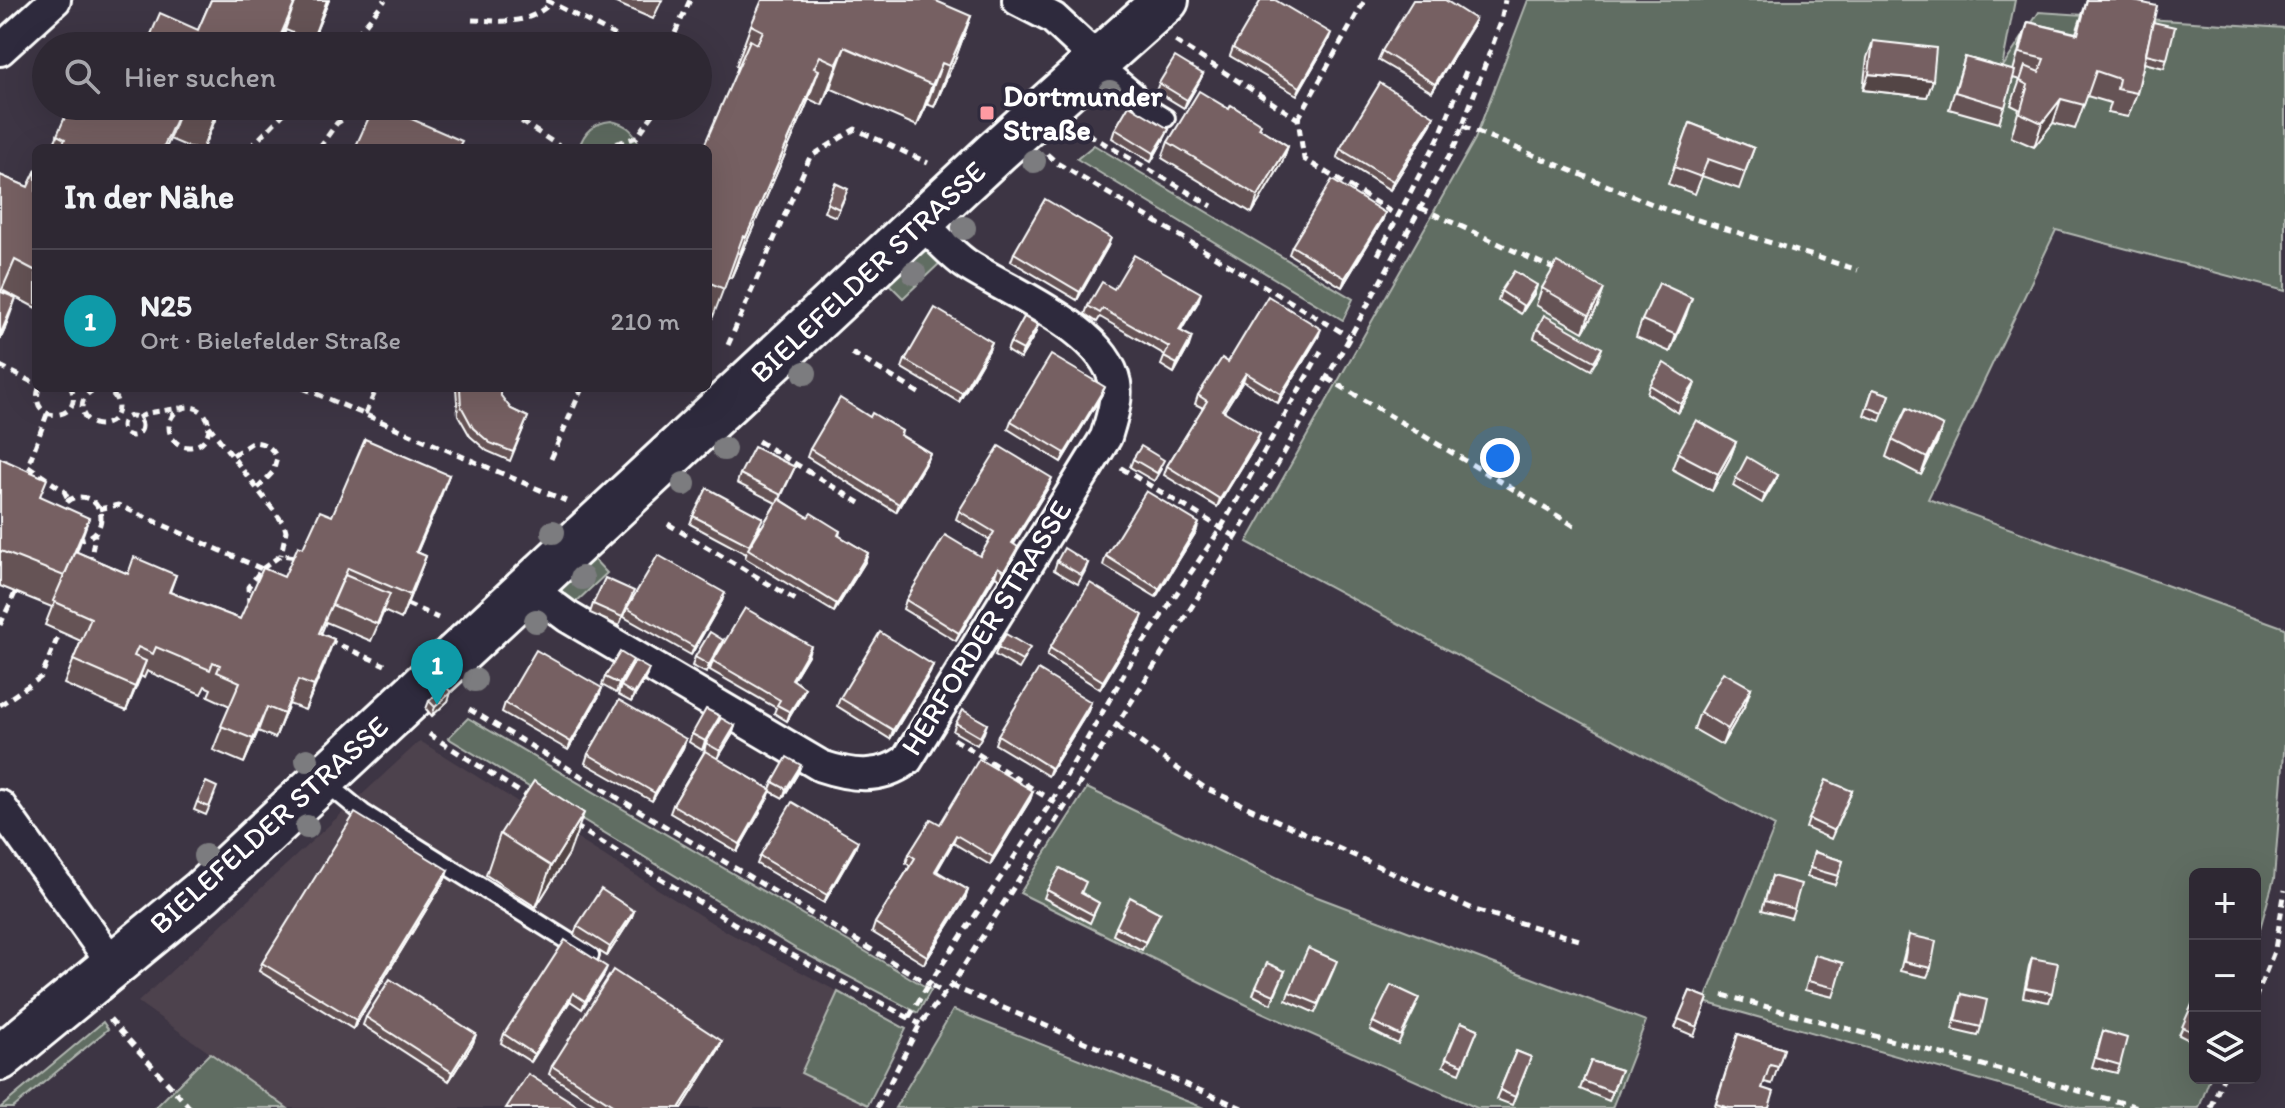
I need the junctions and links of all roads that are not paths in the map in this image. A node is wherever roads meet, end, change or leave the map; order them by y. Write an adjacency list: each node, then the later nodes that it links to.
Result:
1 (55, 0): 4 (street)
2 (1018, 0): 5 (street)
3 (1155, 10): 5 (street, BIELEFELDER STRASSE)
4 (0, 50)
5 (1099, 61): 6 (lane); 7 (street, BIELEFELDER STRASSE)
6 (1166, 118)
7 (921, 222): 8 (street, BIELEFELDER STRASSE); 8 (street, HERFORDER STRASSE)
8 (529, 588): 9 (street, BIELEFELDER STRASSE)
9 (321, 779): 11 (lane); 12 (street, BIELEFELDER STRASSE)
10 (0, 806): 12 (street)
11 (590, 955)
12 (97, 976): 13 (street, BIELEFELDER STRASSE)
13 (0, 1058)

